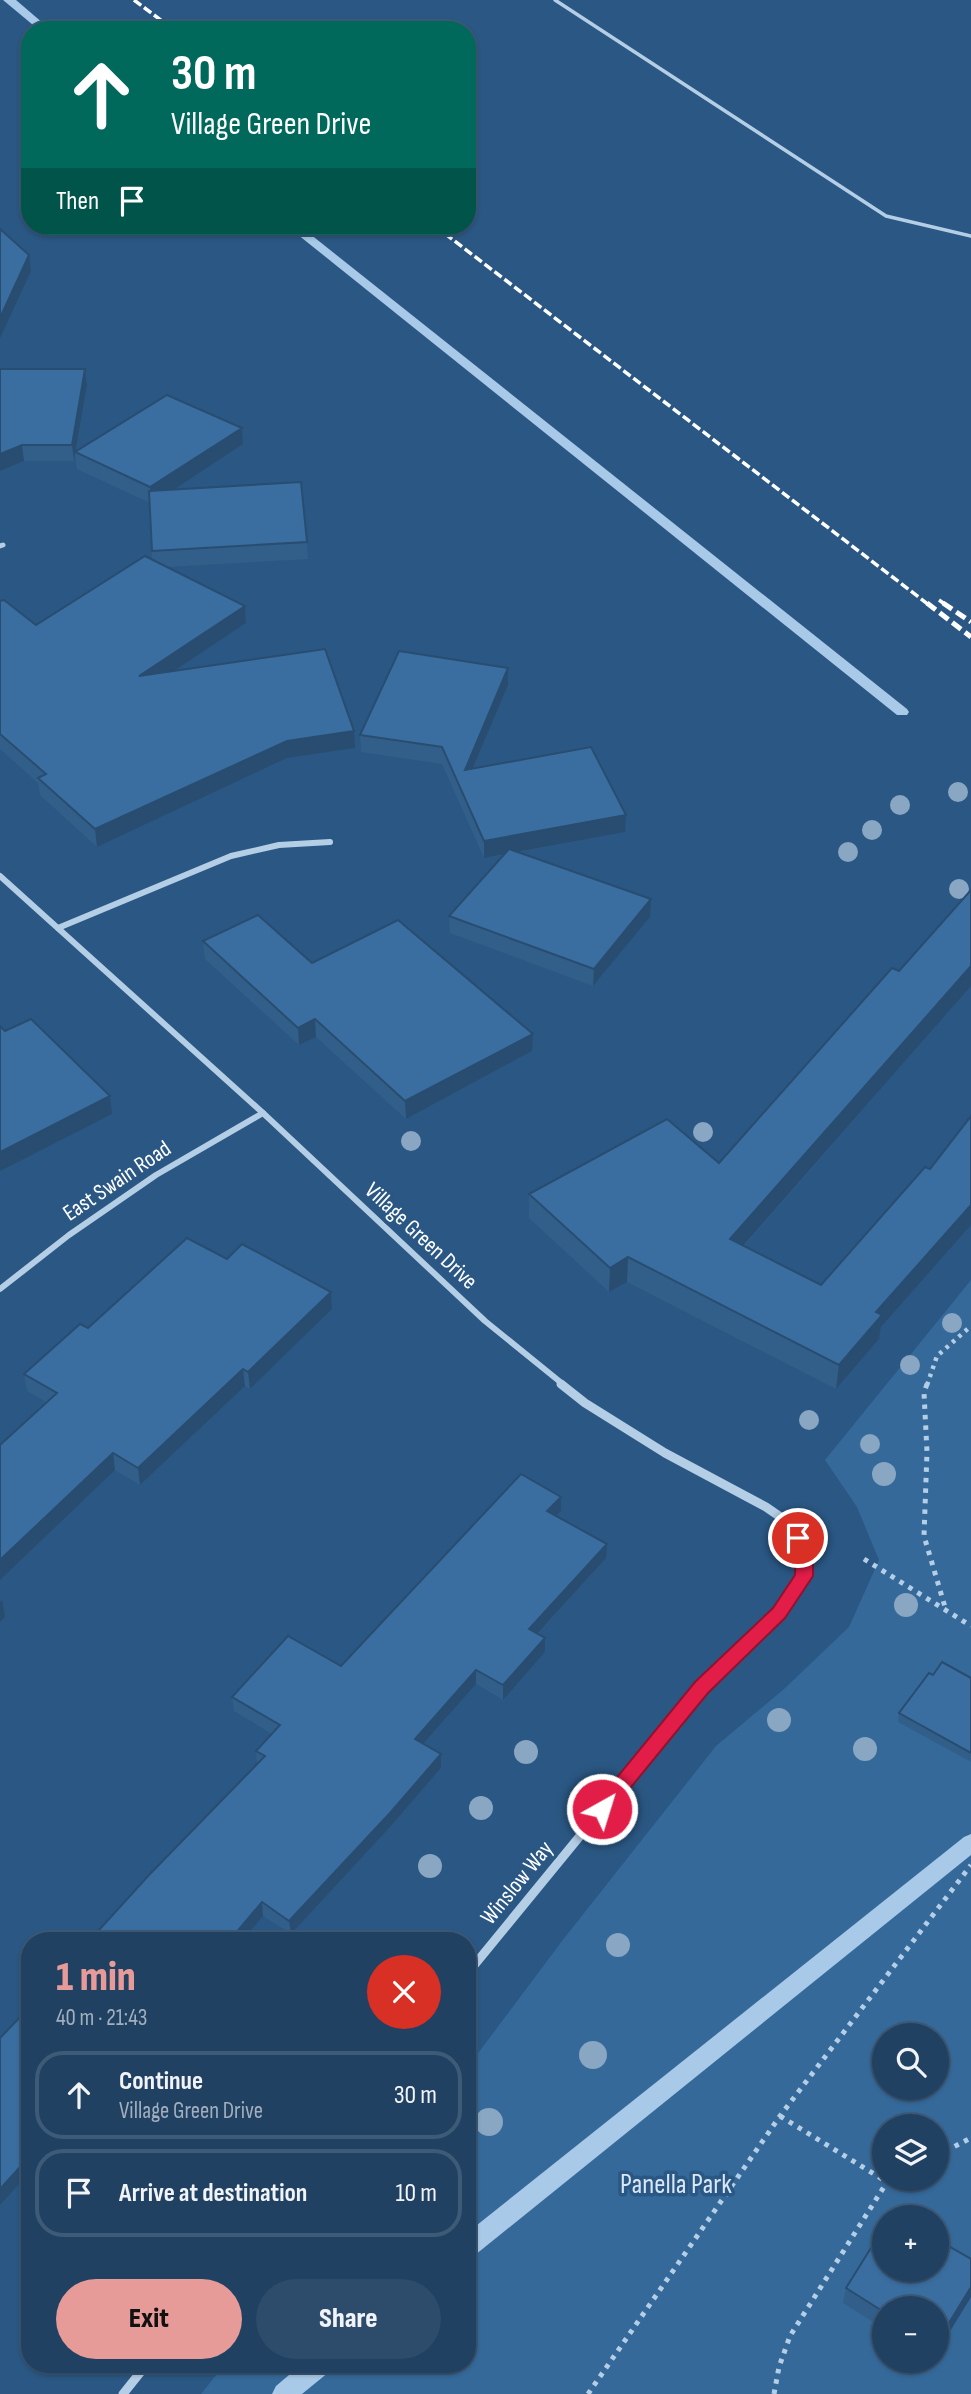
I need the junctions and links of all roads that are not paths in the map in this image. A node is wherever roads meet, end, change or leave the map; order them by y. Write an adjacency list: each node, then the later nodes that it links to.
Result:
1 (555, 0): 2 (lane)
2 (971, 236)
3 (330, 842): 5 (street)
4 (0, 876): 5 (street, Village Green Drive)
5 (58, 928): 6 (street, Village Green Drive)
6 (263, 1114): 7 (street, East Swain Road); 8 (street, Village Green Drive)
7 (0, 1289)
8 (790, 1597): 9 (street, Winslow Way)
9 (476, 1963)
10 (140, 2373): 11 (street)
11 (123, 2394)

